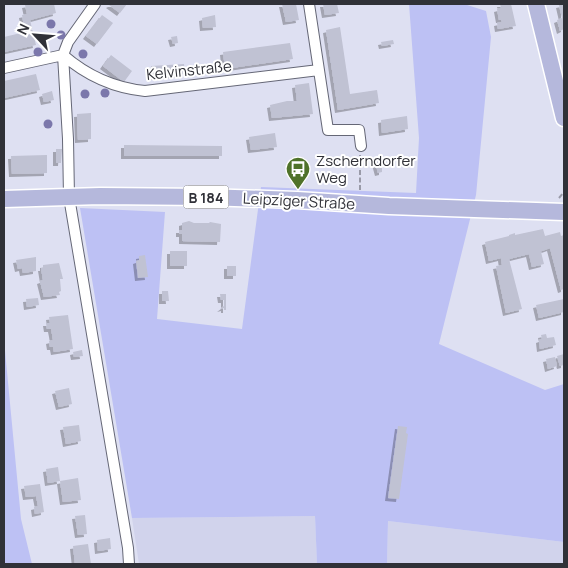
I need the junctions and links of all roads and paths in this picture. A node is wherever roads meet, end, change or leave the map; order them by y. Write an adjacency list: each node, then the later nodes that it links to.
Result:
1 (95, 4): 4 (street)
2 (309, 4): 6 (street)
3 (536, 4): 7 (main road)
4 (63, 56): 5 (street); 6 (street, Kelvinstraße); 11 (street)
5 (4, 68)
6 (319, 70): 8 (street)
7 (564, 118)
8 (361, 146)
9 (360, 167): 10 (path)
10 (360, 191)
11 (69, 197): 12 (main road, Leipziger Straße / B 184); 13 (main road, Leipziger Straße / B 184); 14 (street)
12 (4, 199)
13 (564, 212)
14 (129, 564)

